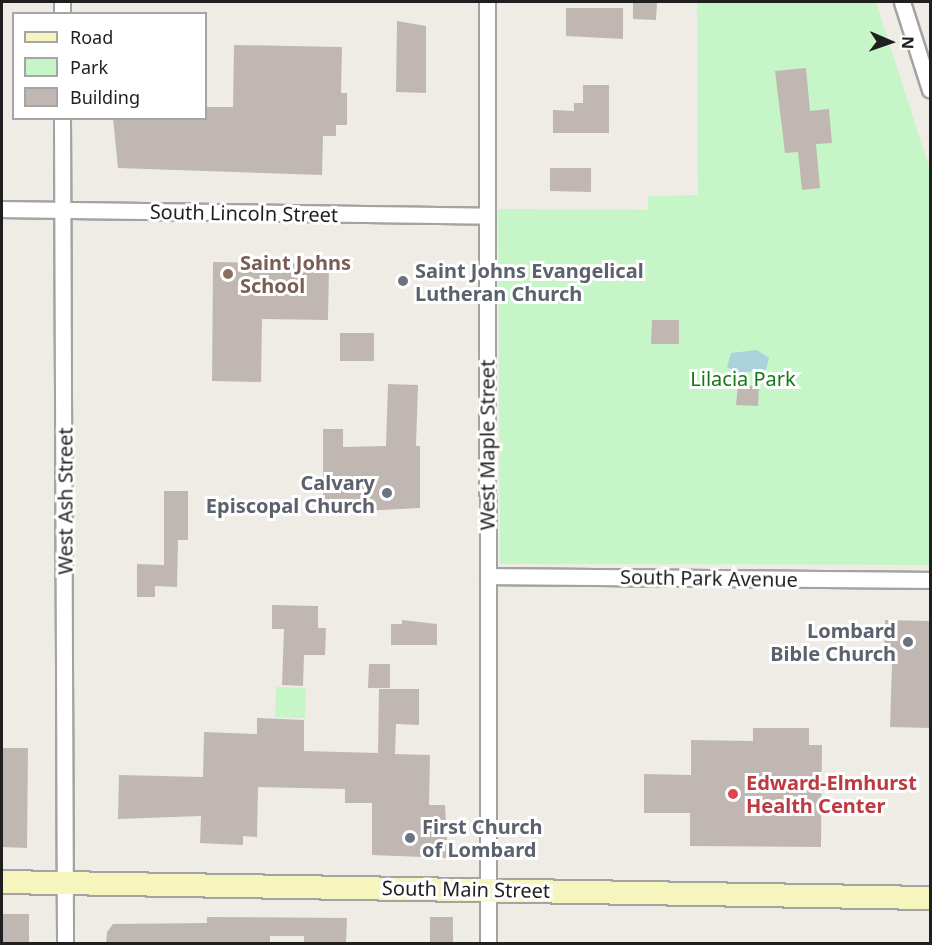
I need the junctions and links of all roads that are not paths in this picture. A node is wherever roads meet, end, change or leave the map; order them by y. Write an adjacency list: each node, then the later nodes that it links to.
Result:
1 (486, 2): 7 (street, West Maple Street)
2 (902, 2): 3 (street)
3 (930, 90)
4 (62, 120): 6 (street, West Ash Street)
5 (2, 209): 6 (street, South Lincoln Street)
6 (63, 210): 7 (street, South Lincoln Street); 11 (street, West Ash Street)
7 (486, 216): 8 (street, West Maple Street)
8 (488, 576): 9 (street, South Park Avenue); 12 (street, West Maple Street)
9 (930, 580)
10 (2, 882): 11 (main road, South Main Street)
11 (64, 884): 12 (main road, South Main Street); 14 (street, West Ash Street)
12 (488, 889): 13 (main road, South Main Street); 15 (street, West Maple Street)
13 (930, 898)
14 (65, 944)
15 (488, 944)

